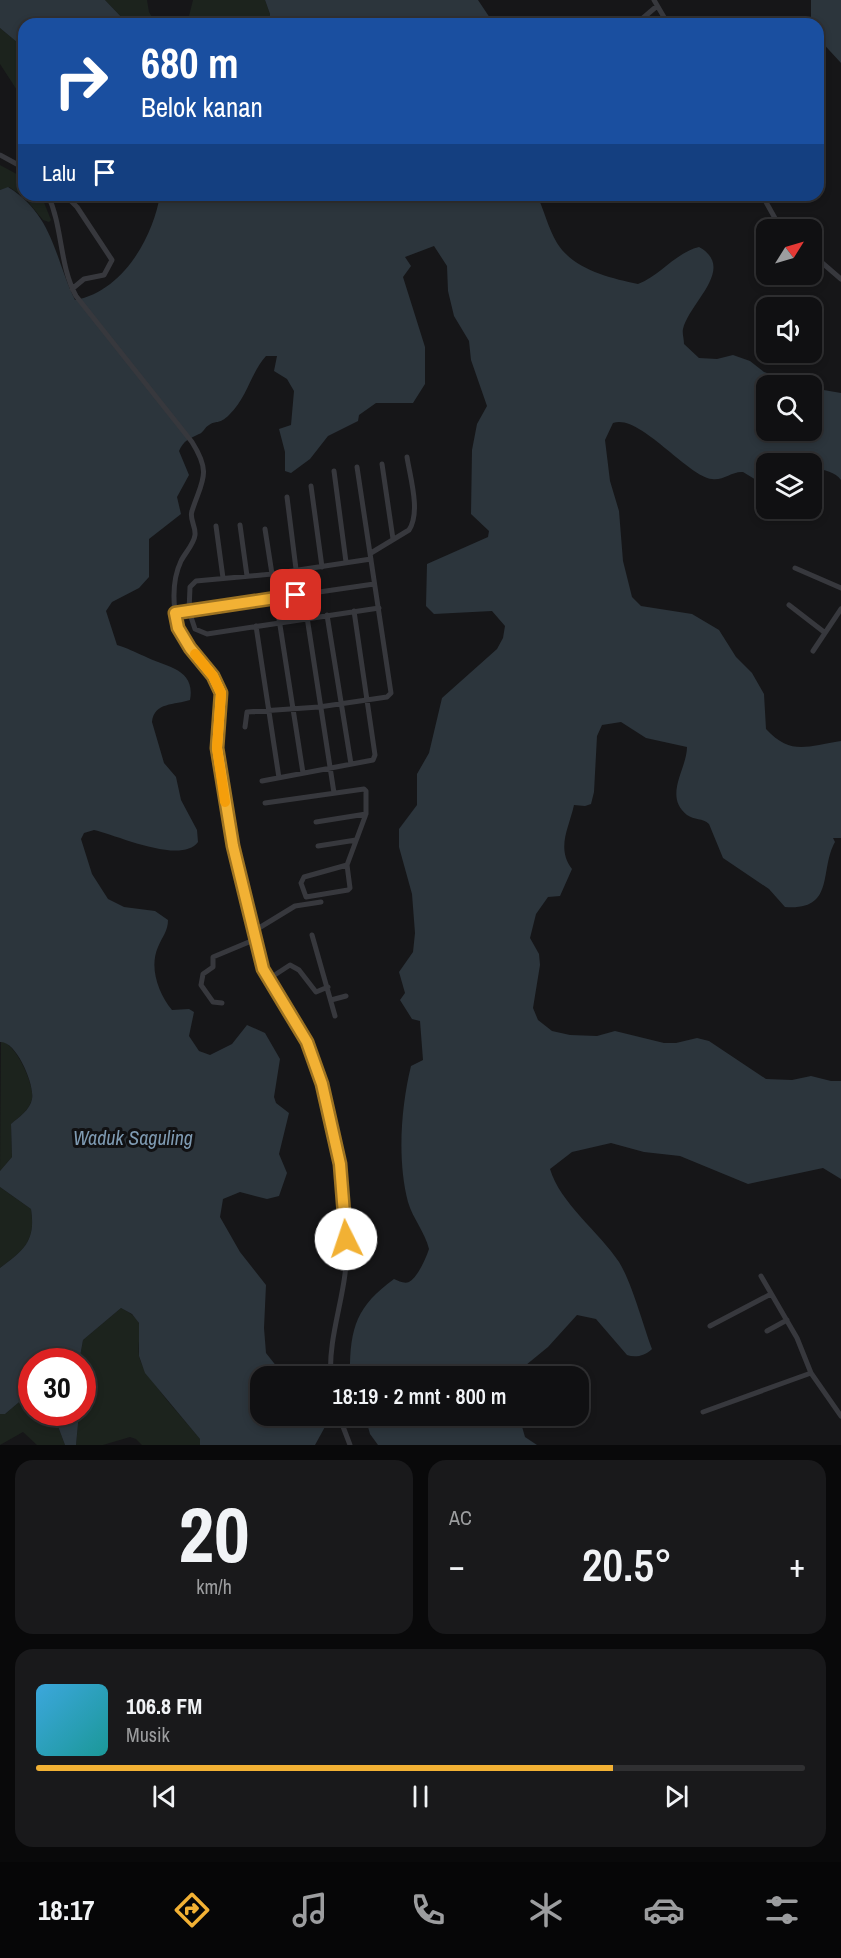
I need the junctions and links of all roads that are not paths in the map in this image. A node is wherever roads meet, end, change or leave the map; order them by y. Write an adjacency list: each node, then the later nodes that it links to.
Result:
1 (654, 0): 2 (street)
2 (657, 6): 3 (street); 4 (street)
3 (643, 18)
4 (664, 18)
5 (0, 156): 6 (street)
6 (18, 165)
7 (50, 201): 13 (street)
8 (71, 201): 13 (street)
9 (765, 201): 10 (street)
10 (775, 219)
11 (822, 264): 12 (street)
12 (841, 279)
13 (72, 289): 40 (street)
14 (407, 457): 23 (street)
15 (382, 464): 23 (street)
16 (357, 466): 24 (street)
17 (334, 471): 25 (street)
18 (311, 486): 26 (street)
19 (287, 497): 28 (street)
20 (240, 525): 30 (street)
21 (216, 526): 31 (street)
22 (265, 529): 29 (street)
23 (393, 539): 24 (street)
24 (371, 556): 25 (street); 32 (street)
25 (346, 562): 26 (street)
26 (322, 567): 28 (street)
27 (795, 568): 33 (street)
28 (296, 569): 29 (street)
29 (272, 574): 30 (street); 34 (street)
30 (247, 576): 31 (street)
31 (223, 578): 38 (street)
32 (374, 584): 34 (street); 36 (street)
33 (841, 588)
34 (276, 597): 38 (street); 43 (street)
35 (789, 604): 45 (street)
36 (379, 608): 39 (street); 47 (street)
37 (841, 609): 45 (street)
38 (189, 611): 40 (street); 44 (street)
39 (354, 612): 41 (street); 47 (street)
40 (175, 613): 66 (street)
41 (327, 615): 42 (street); 48 (street)
42 (307, 617): 43 (street); 50 (street)
43 (279, 622): 44 (street); 49 (street)
44 (256, 626): 51 (street)
45 (824, 632): 46 (street)
46 (813, 651)
47 (366, 700): 48 (street); 53 (street)
48 (341, 704): 50 (street); 53 (street)
49 (294, 707): 50 (street); 51 (street); 55 (street)
50 (319, 707): 54 (street)
51 (269, 710): 52 (street); 56 (street)
52 (245, 727)
53 (351, 764): 54 (street)
54 (330, 767): 55 (street); 58 (street)
55 (303, 773): 56 (street)
56 (279, 778): 57 (street)
57 (262, 781)
58 (334, 793): 59 (street); 60 (street)
59 (265, 803)
60 (366, 814): 61 (street); 62 (street)
61 (316, 822)
62 (356, 840): 63 (street); 64 (street)
63 (318, 846)
64 (347, 865): 64 (street)
65 (321, 902): 66 (street)
66 (254, 931): 68 (street)
67 (312, 935): 70 (street)
68 (256, 939): 69 (street); 73 (street)
69 (267, 980): 70 (street); 80 (street)
70 (328, 987): 72 (street)
71 (346, 996): 72 (street)
72 (331, 1000): 74 (street)
73 (222, 1003)
74 (335, 1016)
75 (761, 1276): 76 (street)
76 (771, 1294): 77 (street); 78 (street)
77 (787, 1320): 79 (street); 81 (street)
78 (710, 1326)
79 (767, 1331)
80 (332, 1366)
81 (812, 1373): 82 (street); 83 (street)
82 (703, 1412)
83 (841, 1416)
84 (343, 1426): 85 (street)
85 (350, 1445)

